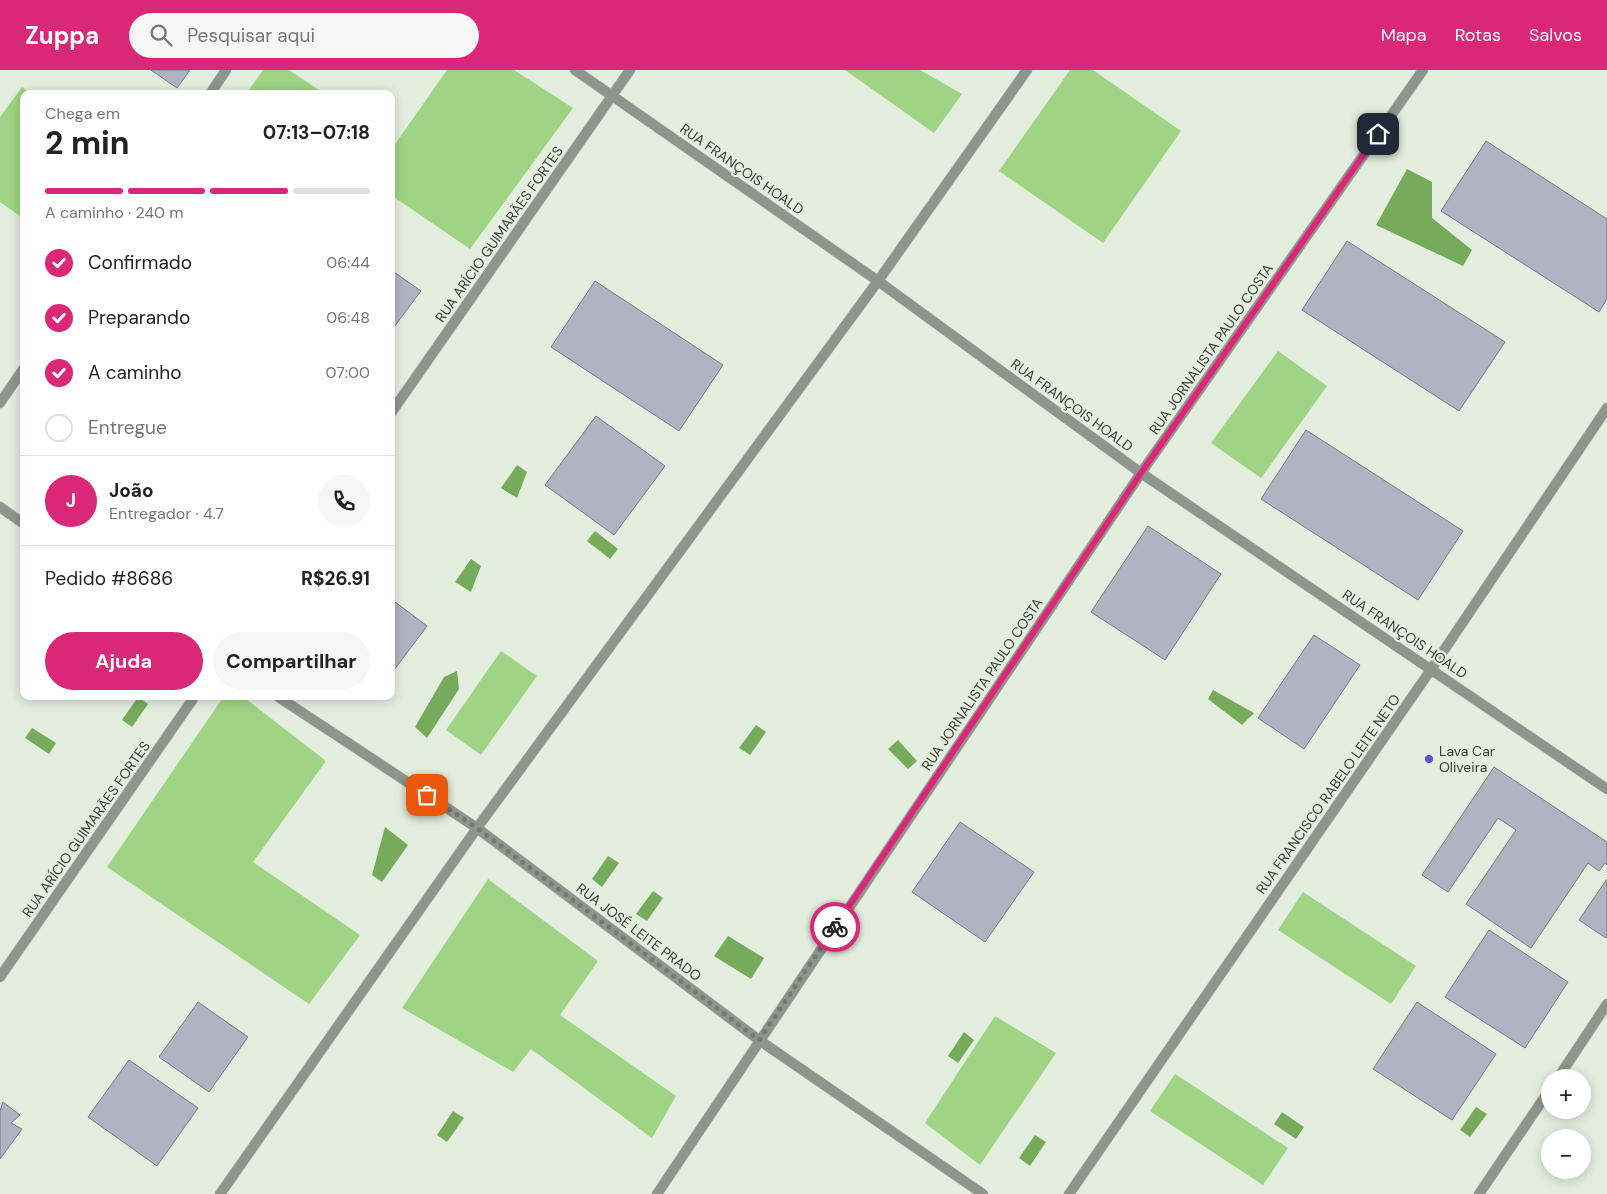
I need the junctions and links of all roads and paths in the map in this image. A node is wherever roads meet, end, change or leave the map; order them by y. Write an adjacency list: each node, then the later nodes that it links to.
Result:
1 (226, 70): 6 (street)
2 (575, 70): 7 (street, RUA FRANÇOIS HOALD)
3 (630, 70): 7 (street, RUA ARÍCIO GUIMARÃES FORTES)
4 (1027, 70): 8 (street)
5 (1423, 70): 13 (street, RUA JORNALISTA PAULO COSTA)
6 (213, 90)
7 (612, 95): 8 (street, RUA FRANÇOIS HOALD); 11 (street, RUA ARÍCIO GUIMARÃES FORTES)
8 (878, 281): 13 (street, RUA FRANÇOIS HOALD); 20 (street)
9 (20, 374): 10 (street)
10 (0, 403)
11 (395, 407)
12 (1607, 408): 16 (street, RUA FRANCISCO RABELO LEITE NETO)
13 (1141, 473): 16 (street, RUA FRANÇOIS HOALD); 23 (street, RUA JORNALISTA PAULO COSTA)
14 (0, 507): 15 (street)
15 (20, 521)
16 (1432, 668): 19 (street, RUA FRANÇOIS HOALD); 29 (street, RUA FRANCISCO RABELO LEITE NETO)
17 (192, 700): 21 (street, RUA ARÍCIO GUIMARÃES FORTES)
18 (282, 700): 20 (street, RUA JOSÉ LEITE PRADO)
19 (1607, 789)
20 (477, 828): 23 (street, RUA JOSÉ LEITE PRADO); 26 (street)
21 (0, 977)
22 (1607, 1004): 24 (street)
23 (759, 1040): 27 (street, RUA JORNALISTA PAULO COSTA); 28 (street, RUA JOSÉ LEITE PRADO)
24 (1564, 1069)
25 (1541, 1102): 30 (street)
26 (220, 1194)
27 (657, 1194)
28 (983, 1194)
29 (1069, 1194)
30 (1480, 1194)

